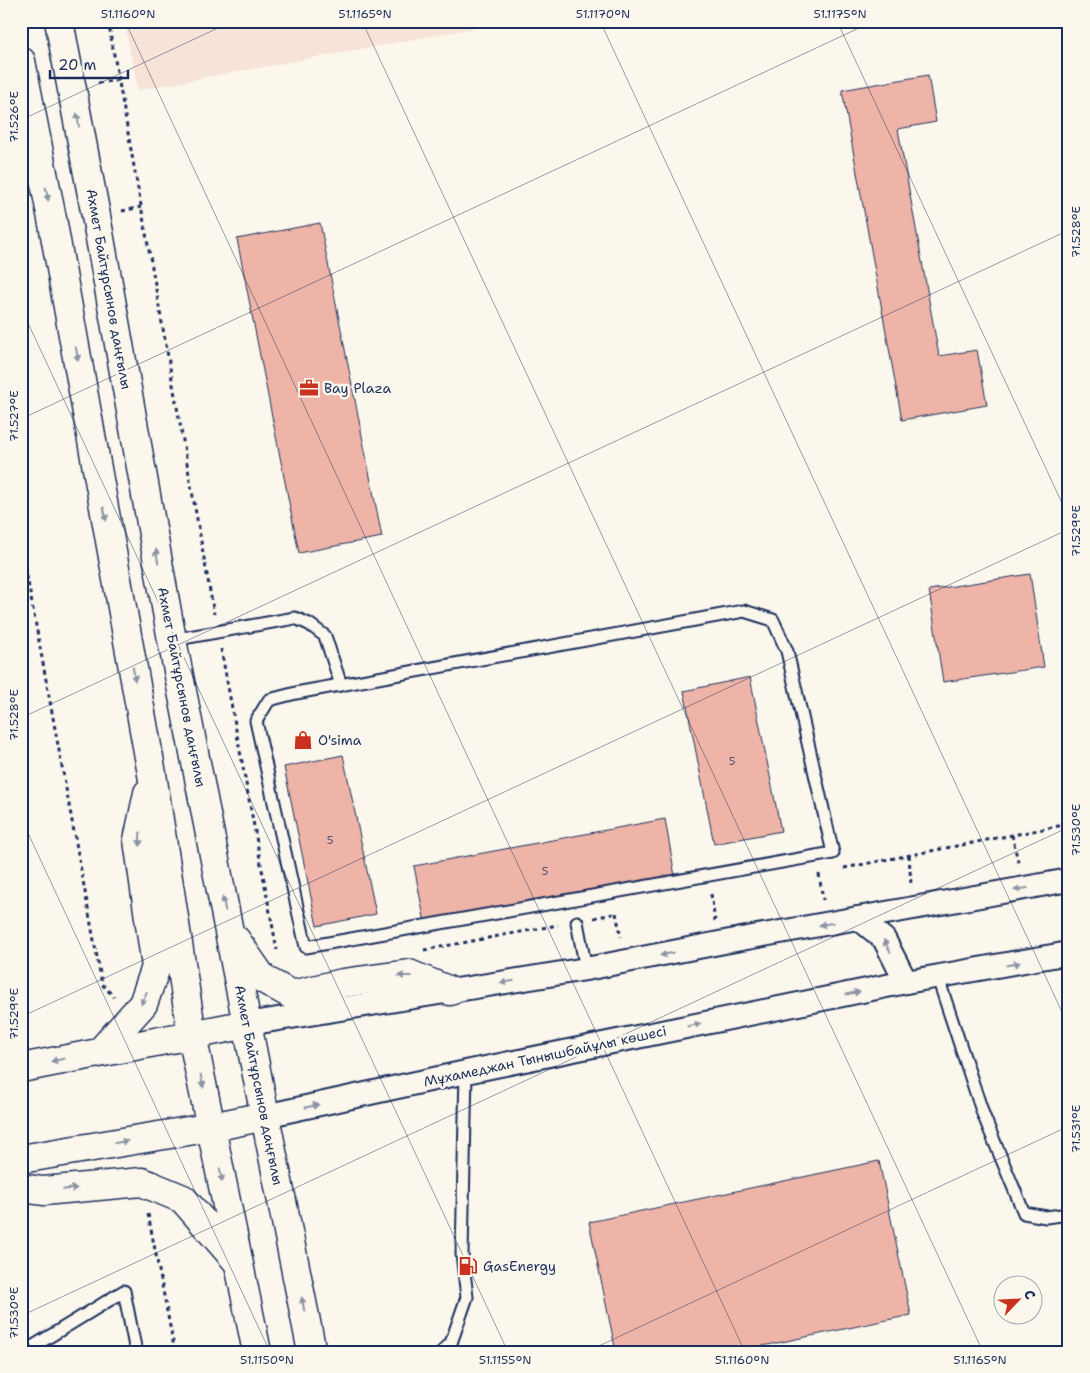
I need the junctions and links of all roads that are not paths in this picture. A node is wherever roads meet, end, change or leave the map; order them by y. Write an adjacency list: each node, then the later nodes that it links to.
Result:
1 (59, 21): 3 (street, Ахмет Байтұрсынов даңғылы, one-way to 1)
2 (21, 61): 4 (street)
3 (82, 148): 4 (street); 5 (street, Ахмет Байтұрсынов даңғылы, one-way to 3)
4 (35, 156): 7 (street, one-way to 7)
5 (172, 640): 6 (lane); 11 (street, Ахмет Байтұрсынов даңғылы, one-way to 5)
6 (341, 685): 6 (lane)
7 (152, 774): 18 (street); 19 (street, one-way to 19)
8 (1069, 880): 9 (street, one-way to 9)
9 (858, 918): 13 (street, one-way to 13); 15 (street, one-way to 9)
10 (577, 922): 13 (lane)
11 (229, 931): 16 (street, one-way to 11); 17 (street, Ахмет Байтұрсынов даңғылы)
12 (1069, 953): 14 (street, Мұхамеджан Тынышбайұлы көшесі, one-way to 12)
13 (586, 969): 16 (street, one-way to 16)
14 (938, 978): 15 (street, Мұхамеджан Тынышбайұлы көшесі); 26 (lane)
15 (906, 982): 21 (street, Мұхамеджан Тынышбайұлы көшесі, one-way to 15)
16 (450, 991): 17 (street)
17 (248, 1024): 18 (street); 22 (street, Ахмет Байтұрсынов даңғылы)
18 (192, 1035): 19 (street); 23 (street, one-way to 23)
19 (100, 1052): 20 (street, one-way to 20)
20 (21, 1068)
21 (466, 1072): 22 (street, Мұхамеджан Тынышбайұлы көшесі, one-way to 21); 32 (lane)
22 (265, 1116): 23 (street, Мұхамеджан Тынышбайұлы көшесі); 31 (street, Ахмет Байтұрсынов даңғылы, one-way to 22)
23 (212, 1127): 24 (street, Мұхамеджан Тынышбайұлы көшесі, one-way to 23); 27 (street, one-way to 27)
24 (21, 1159)
25 (21, 1188): 27 (street, one-way to 27)
26 (1069, 1214)
27 (238, 1263): 30 (street)
28 (24, 1352): 29 (lane)
29 (136, 1352)
30 (257, 1352)
31 (312, 1352)
32 (442, 1352)

